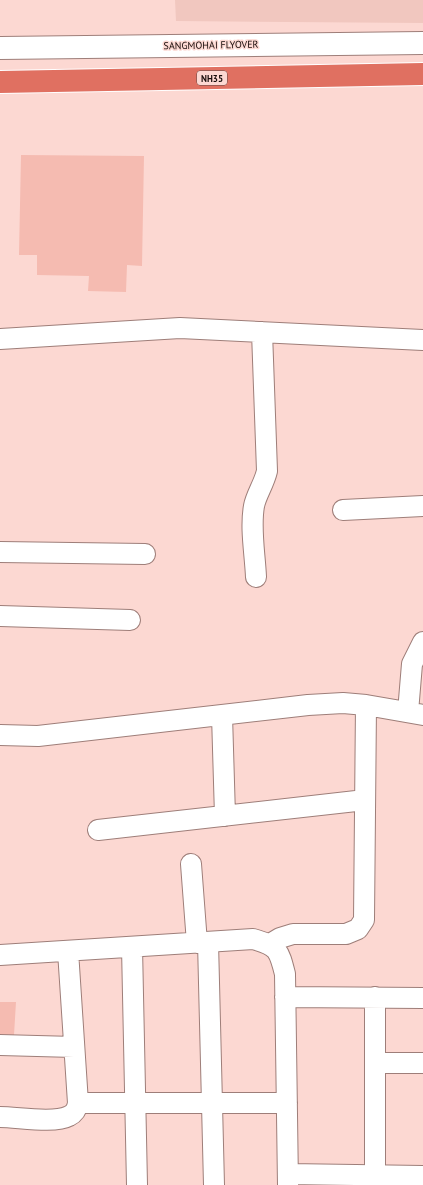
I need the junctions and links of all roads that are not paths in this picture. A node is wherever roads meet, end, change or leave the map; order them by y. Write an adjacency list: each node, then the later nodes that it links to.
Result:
1 (423, 43): 2 (main road, SANGMOHAI FLYOVER)
2 (0, 48)
3 (423, 74): 4 (highway, NH35)
4 (0, 82)
5 (262, 332): 6 (street); 7 (street); 12 (street)
6 (0, 339)
7 (423, 340)
8 (423, 506): 9 (street)
9 (343, 510)
10 (0, 552): 11 (street)
11 (145, 554)
12 (256, 577)
13 (0, 616): 14 (street)
14 (130, 620)
15 (423, 642): 18 (street)
16 (366, 705): 17 (street); 18 (street); 20 (street)
17 (222, 714): 19 (street); 21 (street)
18 (416, 714)
19 (0, 735)
20 (365, 800): 21 (street); 25 (street)
21 (225, 816): 22 (street)
22 (98, 830)
23 (191, 864): 24 (street)
24 (203, 943): 25 (street); 26 (street); 37 (street)
25 (270, 944): 29 (street)
26 (132, 947): 27 (street); 39 (street)
27 (68, 951): 28 (street); 33 (street)
28 (0, 955)
29 (285, 997): 30 (street); 38 (street)
30 (375, 997): 31 (street); 34 (street)
31 (423, 998)
32 (0, 1045): 33 (street)
33 (74, 1047): 36 (street)
34 (375, 1063): 35 (street); 41 (street)
35 (423, 1063)
36 (78, 1103): 39 (street); 40 (street)
37 (212, 1103): 38 (street); 39 (street); 45 (street)
38 (287, 1103): 43 (street)
39 (135, 1104): 44 (street)
40 (0, 1117)
41 (375, 1175): 42 (street); 43 (street)
42 (423, 1176)
43 (288, 1180)
44 (137, 1185)
45 (214, 1185)

